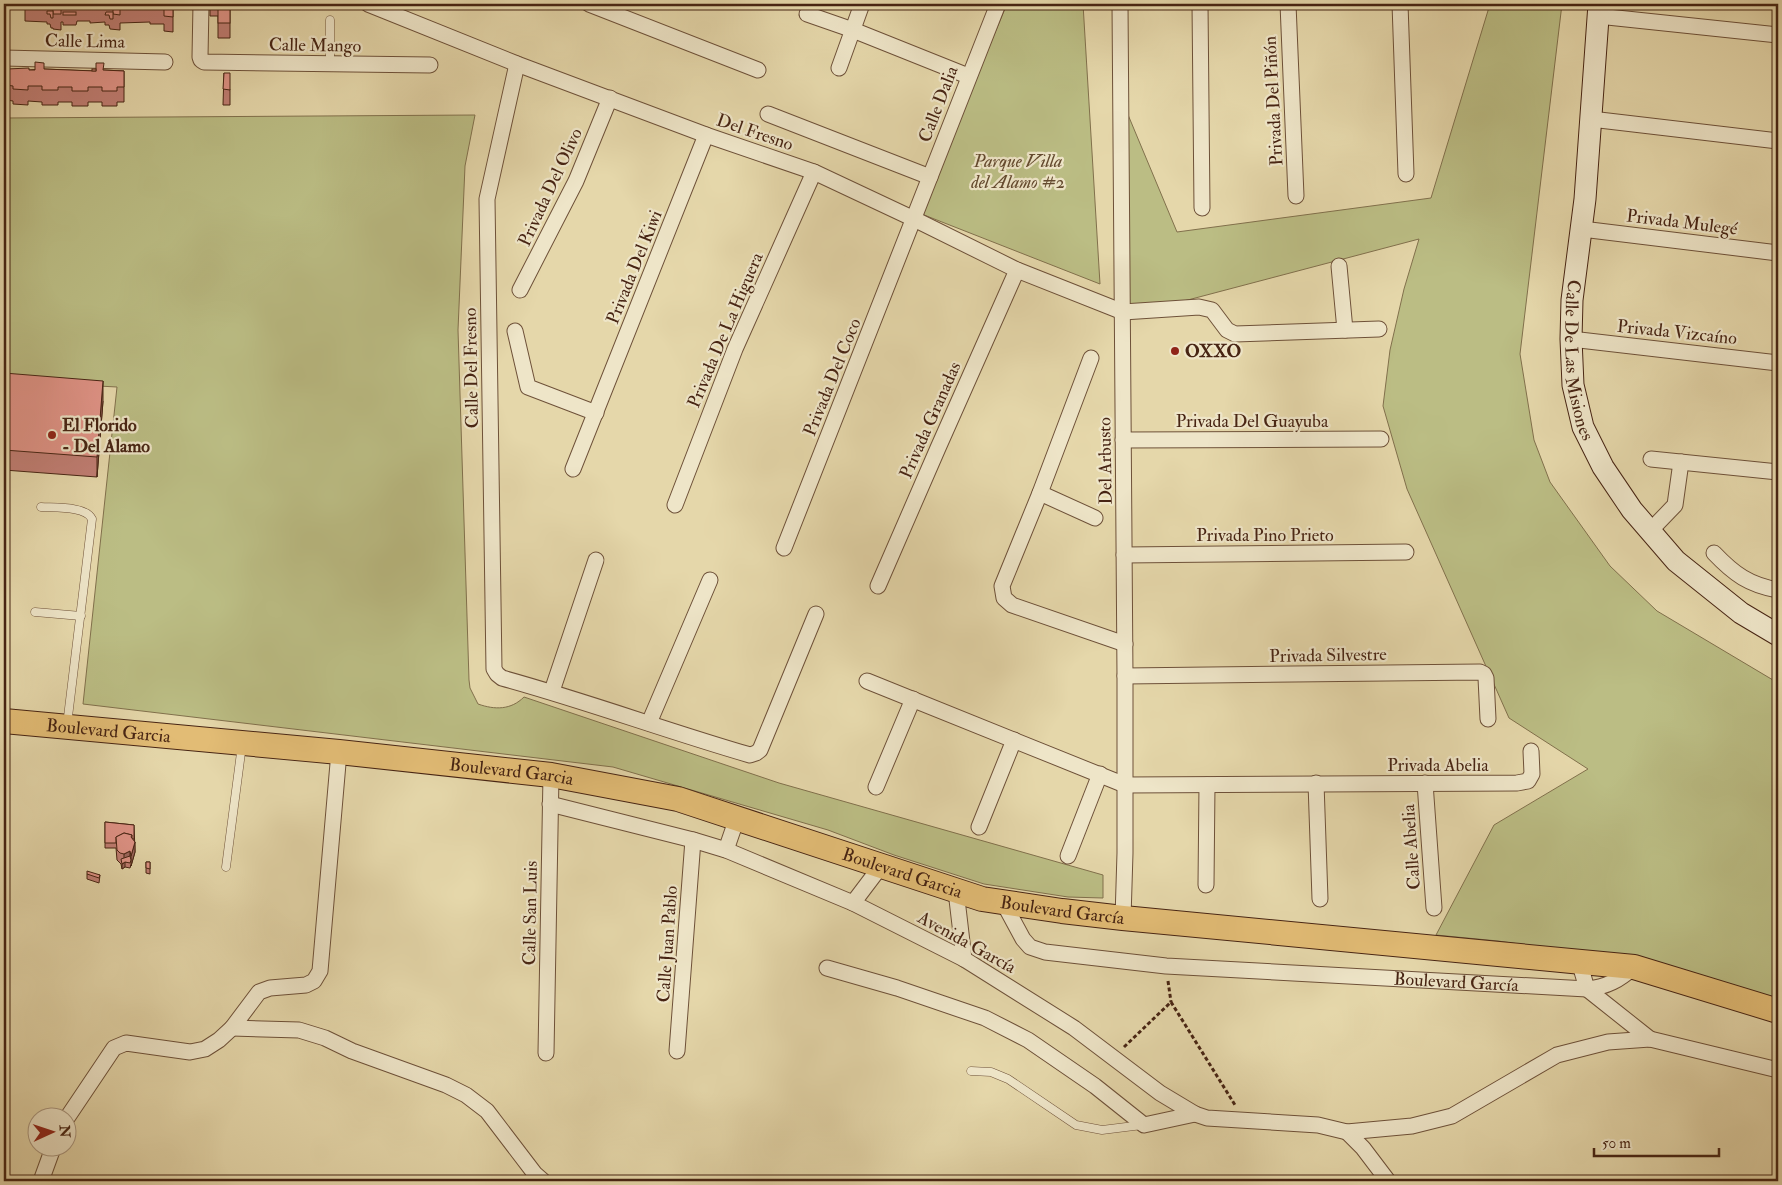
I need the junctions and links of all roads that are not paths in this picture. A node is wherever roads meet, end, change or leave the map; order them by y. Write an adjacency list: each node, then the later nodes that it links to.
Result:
1 (201, 4): 18 (street, Calle Mango)
2 (368, 4): 11 (street, Del Fresno)
3 (589, 4): 22 (street)
4 (862, 4): 14 (street)
5 (998, 4): 23 (street, Calle Dalia)
6 (1120, 4): 40 (street, Del Arbusto)
7 (1200, 4): 33 (street)
8 (1288, 4): 32 (street, Privada Del Piñón)
9 (1400, 4): 30 (street)
10 (1599, 10): 15 (street); 26 (street, Calle De Las Misiones)
11 (407, 11): 19 (street, Del Fresno)
12 (806, 14): 14 (street)
13 (330, 20): 18 (lane)
14 (853, 30): 21 (street); 23 (street)
15 (1778, 35)
16 (4, 58): 17 (street, Calle Lima)
17 (165, 62)
18 (330, 64): 20 (street, Calle Mango)
19 (517, 64): 24 (street, Del Fresno); 74 (street, Calle Del Fresno)
20 (430, 65)
21 (839, 68)
22 (758, 70)
23 (968, 76): 31 (street, Calle Dalia)
24 (610, 98): 27 (street, Del Fresno); 39 (street, Privada Del Olivo)
25 (768, 114): 31 (street)
26 (1591, 119): 28 (street); 35 (street, Calle De Las Misiones)
27 (706, 134): 29 (street, Del Fresno); 47 (street, Privada Del Kiwi)
28 (1778, 141)
29 (814, 172): 34 (street, Del Fresno); 56 (street, Privada De La Higuera)
30 (1406, 174)
31 (930, 177): 34 (street, Calle Dalia)
32 (1296, 196)
33 (1202, 208)
34 (914, 219): 38 (street, Del Fresno); 59 (street, Privada Del Coco)
35 (1582, 229): 36 (street, Privada Mulegé); 44 (street, Calle De Las Misiones)
36 (1778, 253)
37 (1339, 266): 42 (street)
38 (1017, 270): 40 (street, Del Fresno); 65 (street, Privada Granadas)
39 (520, 290)
40 (1123, 312): 42 (street); 49 (street, Del Arbusto)
41 (1378, 329): 42 (street)
42 (1345, 330)
43 (515, 331): 47 (street)
44 (1571, 339): 46 (street, Privada Vizcaíno); 58 (street, Calle De Las Misiones)
45 (1091, 358): 54 (street)
46 (1778, 362)
47 (596, 412): 52 (street, Privada Del Kiwi)
48 (1381, 439): 49 (street, Privada Del Guayuba)
49 (1124, 440): 62 (street, Del Arbusto)
50 (1651, 458): 51 (street)
51 (1681, 462): 53 (street); 58 (street)
52 (573, 469)
53 (1778, 472)
54 (1040, 493): 57 (street); 71 (street)
55 (41, 506): 69 (lane)
56 (675, 506)
57 (1095, 518)
58 (1650, 532): 70 (street, Calle De Las Misiones)
59 (784, 548)
60 (1406, 552): 62 (street, Privada Pino Prieto)
61 (1714, 554): 66 (street)
62 (1124, 555): 71 (street, Del Arbusto)
63 (596, 560): 74 (street)
64 (710, 580): 78 (street)
65 (878, 586)
66 (1778, 590)
67 (35, 612): 69 (lane)
68 (816, 614): 78 (street)
69 (81, 616): 79 (lane)
70 (1778, 635)
71 (1125, 644): 72 (street, Del Arbusto)
72 (1125, 676): 76 (street, Privada Silvestre); 88 (street, Del Arbusto)
73 (866, 680): 75 (street)
74 (552, 691): 78 (street)
75 (913, 699): 80 (street); 90 (street)
76 (1488, 719)
77 (4, 721): 79 (main road, Boulevard Garcia)
78 (648, 723)
79 (67, 726): 81 (main road, Boulevard Garcia)
80 (1014, 740): 85 (street); 93 (street)
81 (242, 743): 83 (main road, Boulevard Garcia); 98 (lane)
82 (1532, 751): 87 (street, Privada Abelia)
83 (339, 752): 84 (main road, Boulevard Garcia); 112 (street)
84 (551, 774): 91 (street, Calle San Luis); 92 (main road, Boulevard Garcia)
85 (1100, 774): 88 (street); 96 (street)
86 (1316, 783): 87 (street, Privada Abelia); 89 (street, Privada Abelia); 101 (street)
87 (1425, 783): 104 (street, Calle Abelia)
88 (1125, 784): 89 (street, Privada Abelia); 105 (street, Del Arbusto)
89 (1207, 785): 99 (street)
90 (876, 786)
91 (550, 804): 94 (street, Avenida García); 115 (street, Calle San Luis)
92 (737, 818): 95 (street); 97 (main road, Boulevard Garcia)
93 (979, 827)
94 (693, 840): 95 (street, Avenida García); 114 (street, Calle Juan Pablo)
95 (726, 850): 103 (street, Avenida García)
96 (1068, 856)
97 (881, 866): 100 (main road, Boulevard Garcia); 103 (street)
98 (226, 867)
99 (1206, 885)
100 (956, 891): 102 (main road, Boulevard Garcia); 106 (street)
101 (1320, 899)
102 (1003, 902): 105 (main road, Boulevard García); 110 (street, Boulevard García)
103 (853, 903): 106 (street, Avenida García)
104 (1434, 908)
105 (1123, 918): 107 (main road, Boulevard García)
106 (964, 958): 119 (street, Avenida García)
107 (1579, 960): 108 (main road, Boulevard García); 110 (street)
108 (1634, 967): 110 (street, Boulevard García); 111 (main road, Boulevard García)
109 (827, 968): 120 (street)
110 (1587, 989): 113 (street)
111 (1778, 1011)
112 (232, 1028): 118 (street); 124 (street)
113 (1650, 1038): 117 (street); 121 (street)
114 (677, 1051)
115 (546, 1053)
116 (971, 1070): 120 (lane)
117 (1778, 1070)
118 (74, 1108)
119 (1195, 1114): 120 (street); 121 (street, Avenida García)
120 (1144, 1124)
121 (1347, 1132): 125 (street)
122 (49, 1158): 123 (street)
123 (41, 1181)
124 (542, 1181)
125 (1388, 1181)

